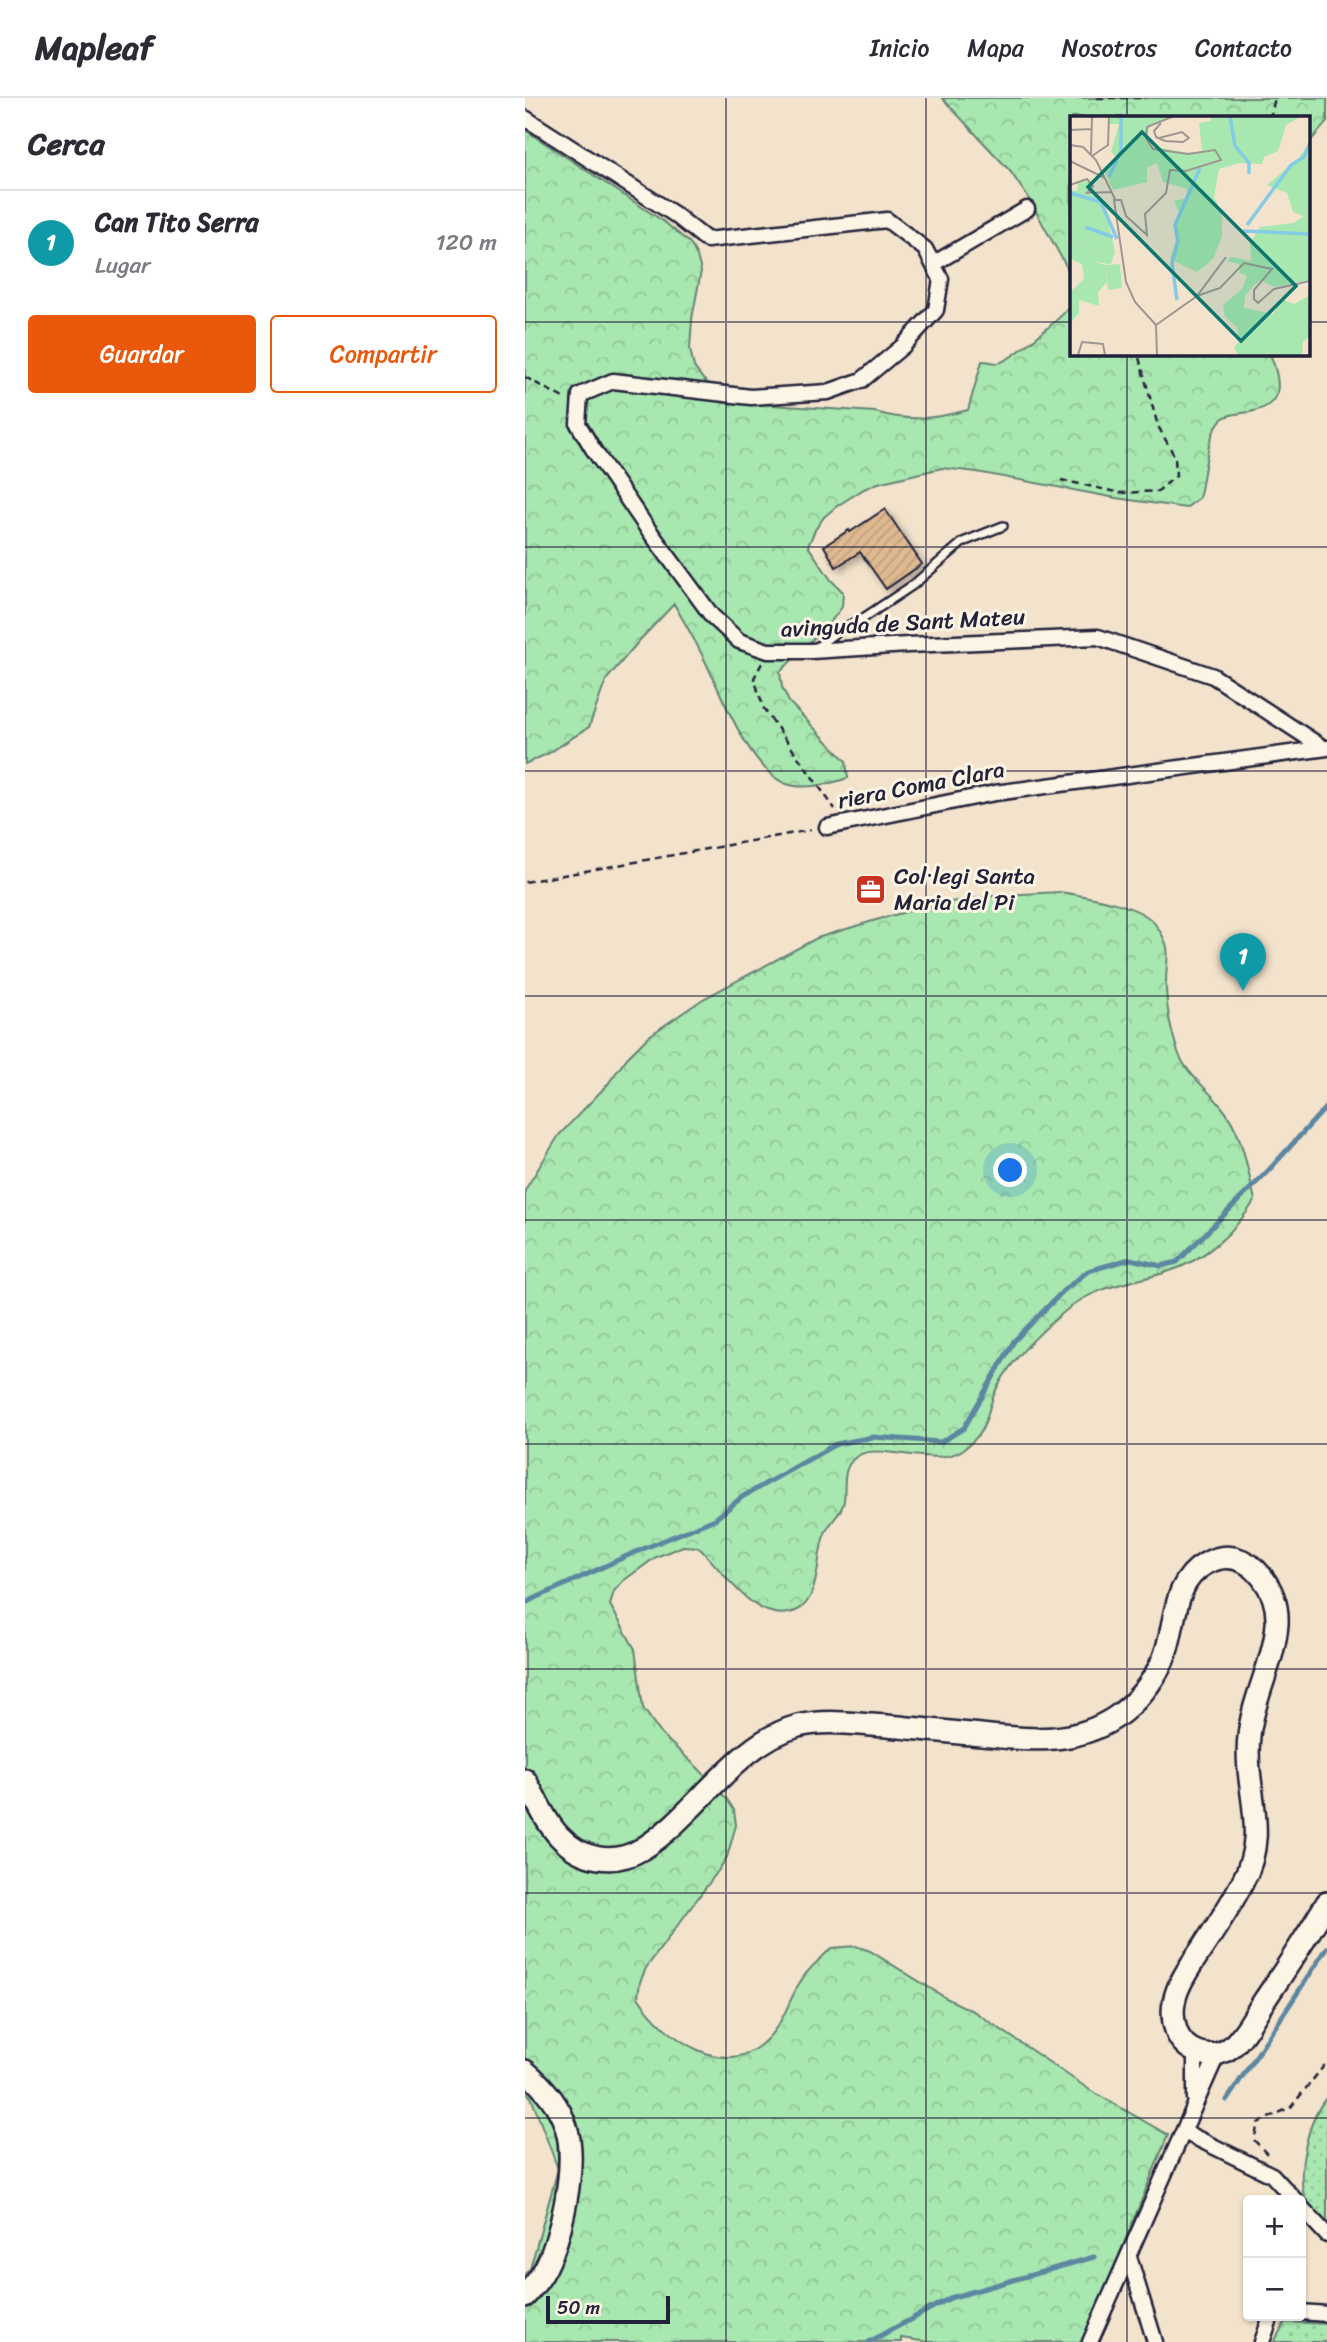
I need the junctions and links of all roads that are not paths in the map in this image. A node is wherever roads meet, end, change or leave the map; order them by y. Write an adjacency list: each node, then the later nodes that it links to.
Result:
1 (525, 118): 3 (street)
2 (1027, 209): 3 (street)
3 (933, 264): 5 (street, avinguda de Sant Mateu)
4 (1003, 526): 5 (lane)
5 (811, 651): 6 (street, avinguda de Sant Mateu)
6 (1325, 747): 7 (street, riera Coma Clara)
7 (827, 827)
8 (525, 1780): 10 (main road)
9 (1327, 1903): 11 (main road)
10 (1195, 2052): 11 (main road); 13 (street)
11 (1218, 2053): 13 (street)
12 (525, 2071): 19 (main road)
13 (1195, 2108): 14 (street)
14 (1184, 2132): 15 (street); 18 (street)
15 (1290, 2195)
16 (1306, 2212): 17 (street)
17 (1327, 2235)
18 (1129, 2257): 23 (street); 24 (street)
19 (525, 2296)
20 (1306, 2312): 21 (street)
21 (1327, 2314)
22 (1269, 2321): 25 (street)
23 (1090, 2342)
24 (1155, 2342)
25 (1262, 2342)

